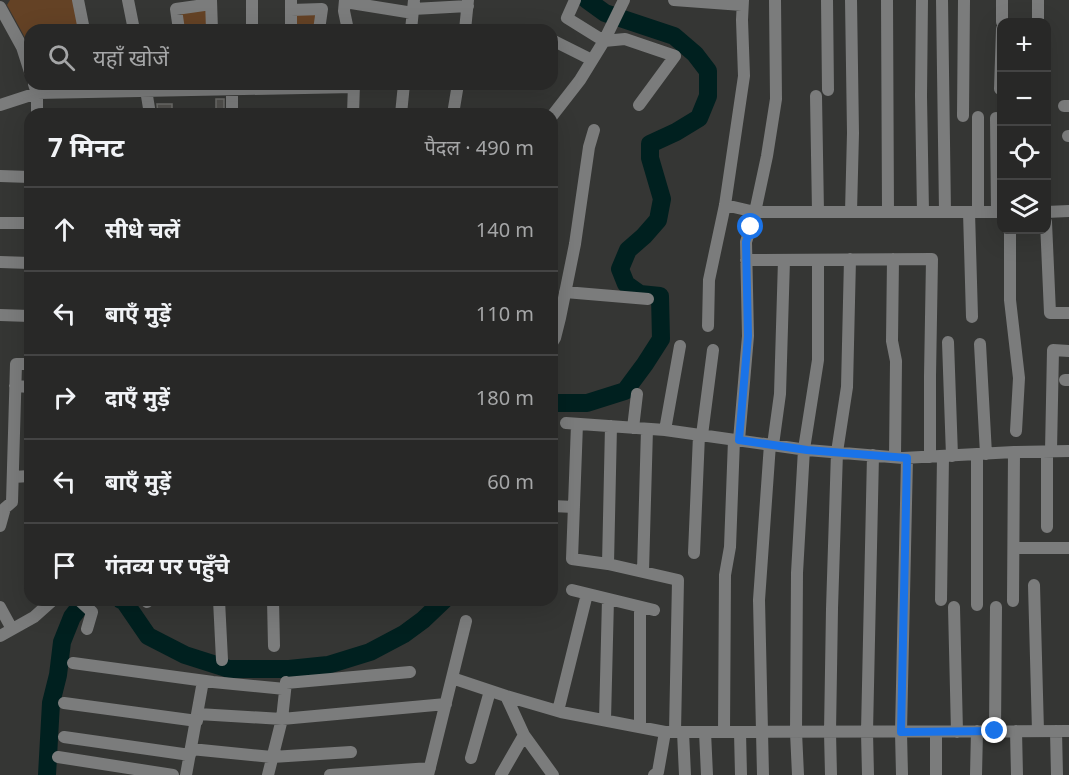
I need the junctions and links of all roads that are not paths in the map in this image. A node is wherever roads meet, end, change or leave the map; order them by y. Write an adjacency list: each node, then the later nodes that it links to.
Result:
1 (3, 0): 22 (street)
2 (78, 0): 26 (street)
3 (128, 0): 27 (street)
4 (252, 0): 30 (street)
5 (575, 0): 36 (street)
6 (674, 0): 19 (street)
7 (775, 0): 66 (street)
8 (827, 0): 47 (street)
9 (851, 0): 68 (street)
10 (887, 0): 69 (street)
11 (922, 0): 70 (street)
12 (942, 0): 71 (street)
13 (964, 0): 58 (street)
14 (1002, 0): 24 (street)
15 (1038, 0): 25 (street)
16 (345, 1): 23 (street); 33 (street)
17 (211, 2): 28 (street); 29 (street)
18 (624, 2): 36 (street)
19 (742, 2): 65 (street)
20 (468, 3): 23 (street); 35 (street)
21 (291, 5): 31 (street); 32 (street)
22 (0, 6): 38 (street)
23 (413, 7): 34 (street)
24 (1002, 18)
25 (1038, 18)
26 (83, 24)
27 (133, 24)
28 (178, 24)
29 (212, 24)
30 (252, 24)
31 (291, 24)
32 (320, 24)
33 (347, 24)
34 (412, 24)
35 (466, 24)
36 (604, 41): 39 (street); 50 (street)
37 (558, 43): 39 (street)
38 (24, 45)
39 (592, 60): 57 (street)
40 (31, 90): 49 (street)
41 (35, 90): 51 (street)
42 (146, 90): 52 (street)
43 (232, 90): 53 (street)
44 (354, 90): 54 (street)
45 (403, 90): 55 (street)
46 (457, 90): 56 (street)
47 (828, 90)
48 (816, 96): 67 (street)
49 (0, 105)
50 (639, 105)
51 (37, 108)
52 (149, 108)
53 (232, 108)
54 (353, 108)
55 (402, 108)
56 (454, 108)
57 (558, 108)
58 (963, 116)
59 (978, 117): 72 (street)
60 (996, 118): 64 (street)
61 (594, 130): 87 (street)
62 (0, 176): 63 (street)
63 (24, 177)
64 (998, 180)
65 (725, 205): 66 (street); 94 (street)
66 (755, 212): 67 (street); 82 (street)
67 (818, 212): 68 (street)
68 (851, 212): 69 (street)
69 (888, 212): 70 (street)
70 (923, 212): 71 (street)
71 (945, 212): 72 (street)
72 (974, 212): 73 (street); 93 (street)
73 (997, 212)
74 (1051, 212): 75 (street)
75 (1069, 212)
76 (0, 223): 77 (street)
77 (24, 223)
78 (1010, 234): 108 (street)
79 (1047, 234): 90 (street)
80 (850, 259): 81 (street); 84 (street); 115 (street)
81 (893, 259): 119 (street); 120 (street)
82 (746, 260): 83 (street); 110 (street)
83 (784, 260): 84 (street); 111 (street)
84 (818, 260): 112 (street)
85 (0, 262): 86 (street)
86 (24, 263)
87 (565, 292): 88 (street); 89 (street)
88 (648, 299)
89 (558, 311)
90 (1069, 313)
91 (0, 315): 92 (street)
92 (24, 316)
93 (972, 317)
94 (708, 326)
95 (948, 342): 119 (street)
96 (980, 344): 117 (street)
97 (680, 346): 107 (street)
98 (713, 350): 109 (street)
99 (1069, 351): 113 (street)
100 (24, 364): 101 (street)
101 (15, 386): 102 (street); 122 (street)
102 (24, 387)
103 (637, 394): 105 (street)
104 (611, 426): 105 (street); 124 (street); 130 (street)
105 (633, 428): 106 (street)
106 (647, 429): 107 (street); 131 (street)
107 (665, 430): 109 (street)
108 (1016, 431)
109 (700, 435): 110 (street); 129 (street)
110 (737, 440): 111 (street); 175 (street)
111 (771, 445): 112 (street); 177 (street)
112 (804, 449): 115 (street); 178 (street)
113 (1049, 451): 114 (street); 116 (street); 126 (street)
114 (1069, 451)
115 (837, 452): 118 (street); 179 (street)
116 (1014, 452): 117 (street); 127 (street)
117 (981, 454): 119 (street); 138 (street)
118 (873, 455): 120 (street); 180 (street)
119 (942, 456): 120 (street); 136 (street)
120 (901, 458): 181 (street)
121 (24, 476): 122 (street)
122 (13, 477): 125 (street)
123 (558, 506): 124 (street)
124 (574, 507): 130 (street)
125 (0, 526)
126 (1047, 527)
127 (1014, 548): 128 (street); 137 (street)
128 (1069, 548)
129 (694, 553)
130 (608, 564): 131 (street)
131 (643, 571): 173 (street)
132 (1034, 585): 171 (street)
133 (572, 590): 134 (street)
134 (587, 594): 135 (street); 163 (street)
135 (608, 599): 144 (street); 166 (street)
136 (942, 600)
137 (1013, 601)
138 (977, 605)
139 (46, 606): 149 (street)
140 (86, 606): 150 (street)
141 (219, 606): 153 (street)
142 (273, 606): 152 (street)
143 (0, 607): 149 (street)
144 (640, 607): 147 (street); 167 (street)
145 (954, 607): 183 (street)
146 (996, 607): 169 (street)
147 (654, 610)
148 (466, 621): 156 (street)
149 (12, 629): 151 (street)
150 (87, 629)
151 (0, 636)
152 (274, 646)
153 (222, 660)
154 (73, 663): 157 (street)
155 (410, 672): 158 (street)
156 (452, 678): 159 (street); 162 (street)
157 (203, 681): 158 (street); 164 (street)
158 (286, 683): 165 (street)
159 (490, 691): 160 (street); 190 (street)
160 (506, 696): 163 (street); 184 (street)
161 (64, 704): 164 (street)
162 (446, 704): 165 (street); 191 (street)
163 (558, 711): 166 (street)
164 (197, 718): 165 (street); 186 (street)
165 (282, 719): 189 (street)
166 (605, 720): 167 (street)
167 (640, 727): 173 (street)
168 (977, 731): 169 (street); 183 (street); 208 (street)
169 (995, 731): 170 (street)
170 (1017, 731): 171 (street); 209 (street)
171 (1038, 731): 172 (street)
172 (1063, 731): 210 (street)
173 (674, 732): 174 (street); 198 (street); 199 (street)
174 (705, 732): 175 (street); 200 (street)
175 (724, 732): 176 (street)
176 (740, 732): 177 (street); 201 (street)
177 (761, 732): 178 (street); 202 (street)
178 (796, 732): 179 (street); 203 (street)
179 (830, 732): 180 (street); 204 (street)
180 (867, 732): 181 (street); 205 (street)
181 (901, 732): 182 (street); 206 (street)
182 (936, 732): 183 (street); 207 (street)
183 (957, 732)
184 (524, 735): 192 (street); 197 (street)
185 (64, 737): 186 (street)
186 (190, 752): 189 (street); 194 (street)
187 (351, 752): 189 (street)
188 (58, 757): 193 (street)
189 (272, 757): 195 (street)
190 (471, 758)
191 (429, 771): 196 (street)
192 (548, 773)
193 (173, 775)
194 (186, 775)
195 (268, 775)
196 (330, 775)
197 (501, 775)
198 (654, 775)
199 (685, 775)
200 (707, 775)
201 (741, 775)
202 (763, 775)
203 (798, 775)
204 (831, 775)
205 (868, 775)
206 (902, 775)
207 (936, 775)
208 (976, 775)
209 (1017, 775)
210 (1057, 775)

